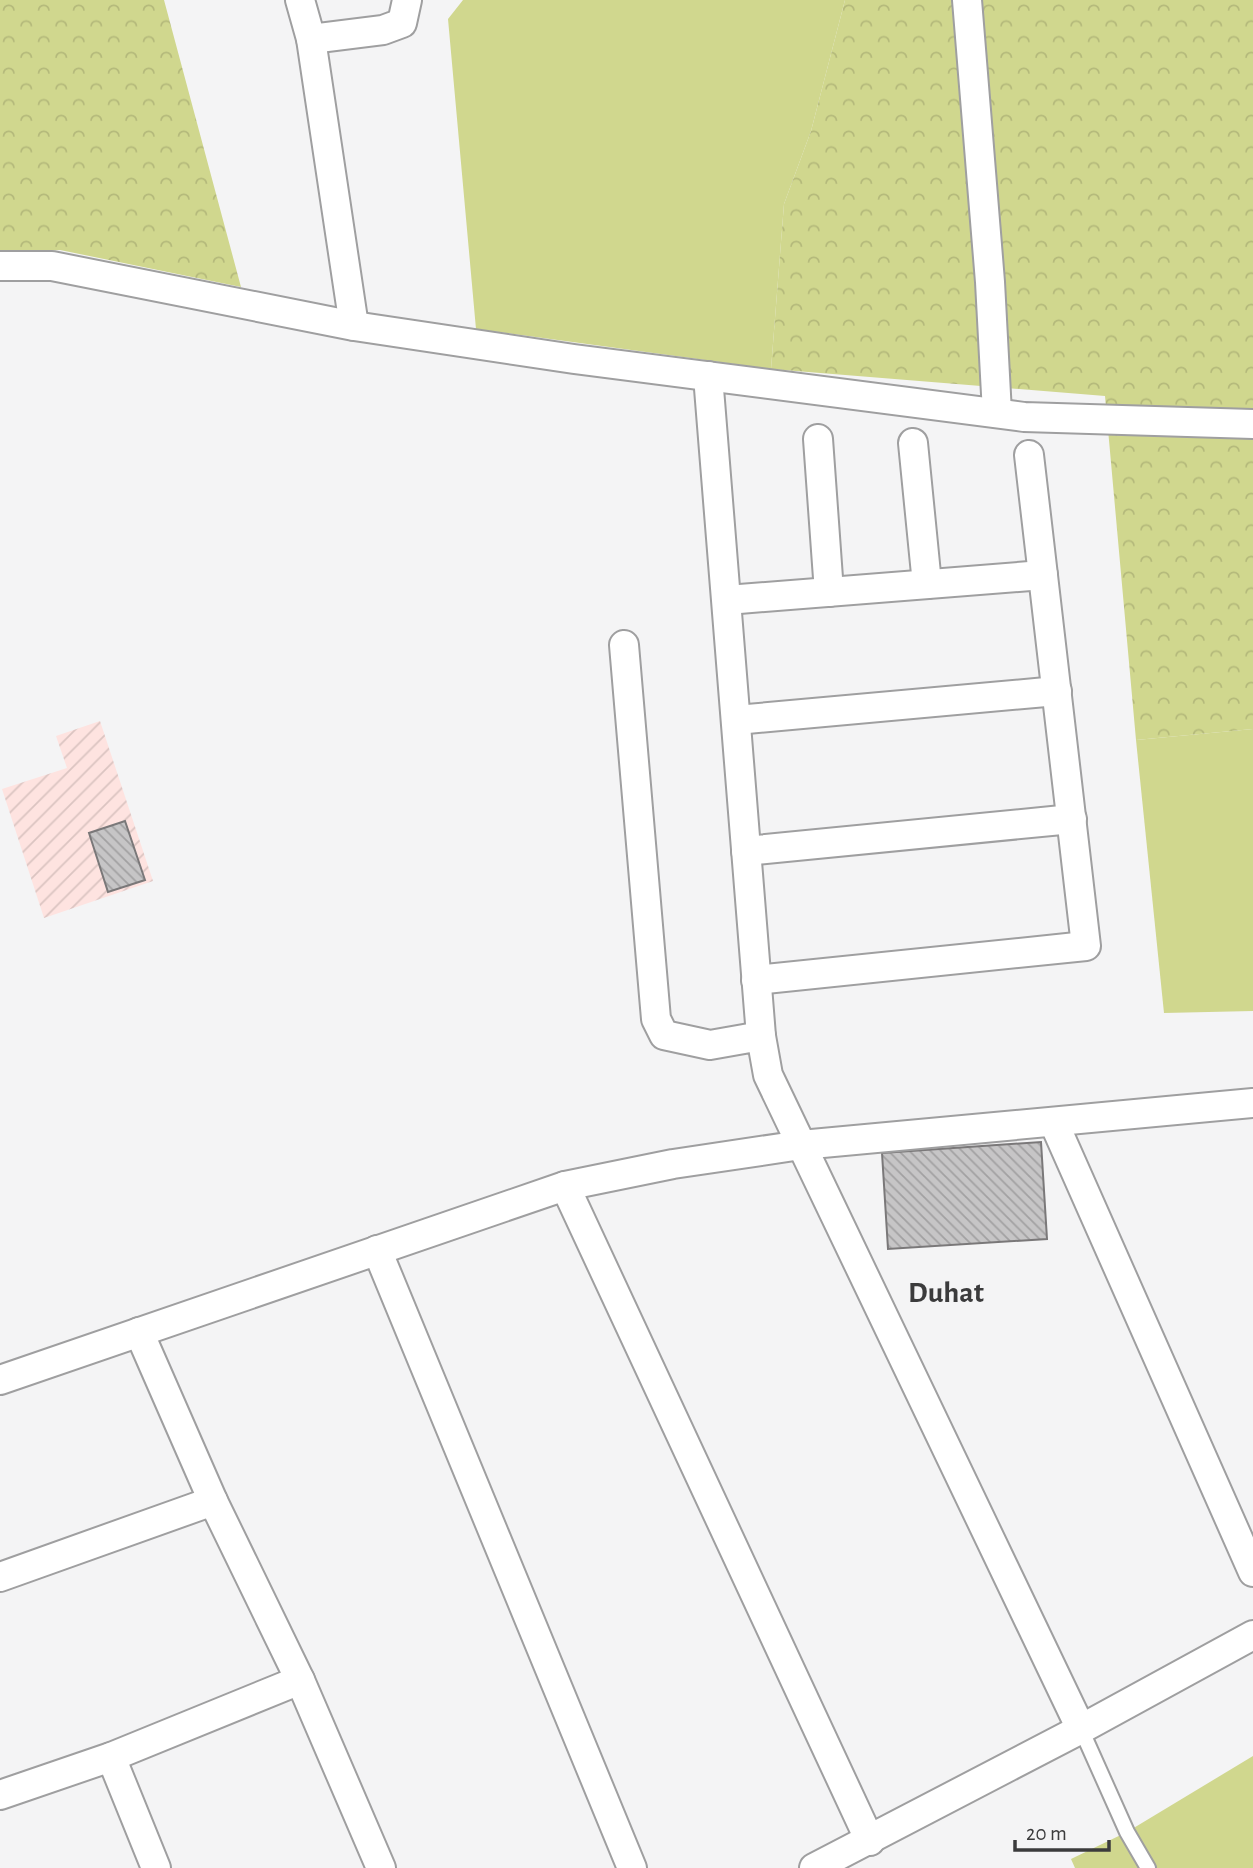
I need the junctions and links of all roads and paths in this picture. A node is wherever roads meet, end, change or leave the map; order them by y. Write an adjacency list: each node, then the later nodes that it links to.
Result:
1 (300, 0): 4 (street)
2 (407, 0): 4 (street)
3 (967, 0): 8 (street)
4 (311, 39): 6 (street)
5 (0, 266): 6 (street)
6 (354, 326): 7 (street)
7 (708, 376): 8 (street); 16 (street)
8 (997, 413): 9 (street)
9 (1253, 424)
10 (818, 439): 15 (street)
11 (913, 443): 14 (street)
12 (1030, 455): 13 (street)
13 (1043, 575): 14 (street); 18 (street)
14 (927, 584): 15 (street)
15 (829, 592): 16 (street)
16 (727, 600): 19 (street)
17 (624, 645): 23 (street)
18 (1057, 691): 19 (street); 20 (street)
19 (736, 720): 21 (street)
20 (1072, 819): 21 (street); 22 (street)
21 (746, 851): 22 (street)
22 (756, 980): 23 (street)
23 (761, 1036): 26 (street)
24 (1253, 1103): 25 (street)
25 (1054, 1123): 26 (street); 32 (street)
26 (801, 1145): 27 (street); 36 (street)
27 (565, 1186): 28 (street); 39 (street)
28 (377, 1250): 29 (street); 42 (street)
29 (139, 1332): 30 (street); 31 (street)
30 (0, 1380)
31 (213, 1502): 33 (street); 35 (street)
32 (1253, 1572)
33 (0, 1577)
34 (1253, 1635): 36 (street)
35 (300, 1680): 37 (street); 41 (street)
36 (1082, 1729): 39 (street); 44 (lane)
37 (111, 1757): 38 (street); 40 (street)
38 (0, 1795)
39 (870, 1841): 43 (street)
40 (156, 1868)
41 (382, 1868)
42 (632, 1868)
43 (814, 1868)
44 (1148, 1868)

